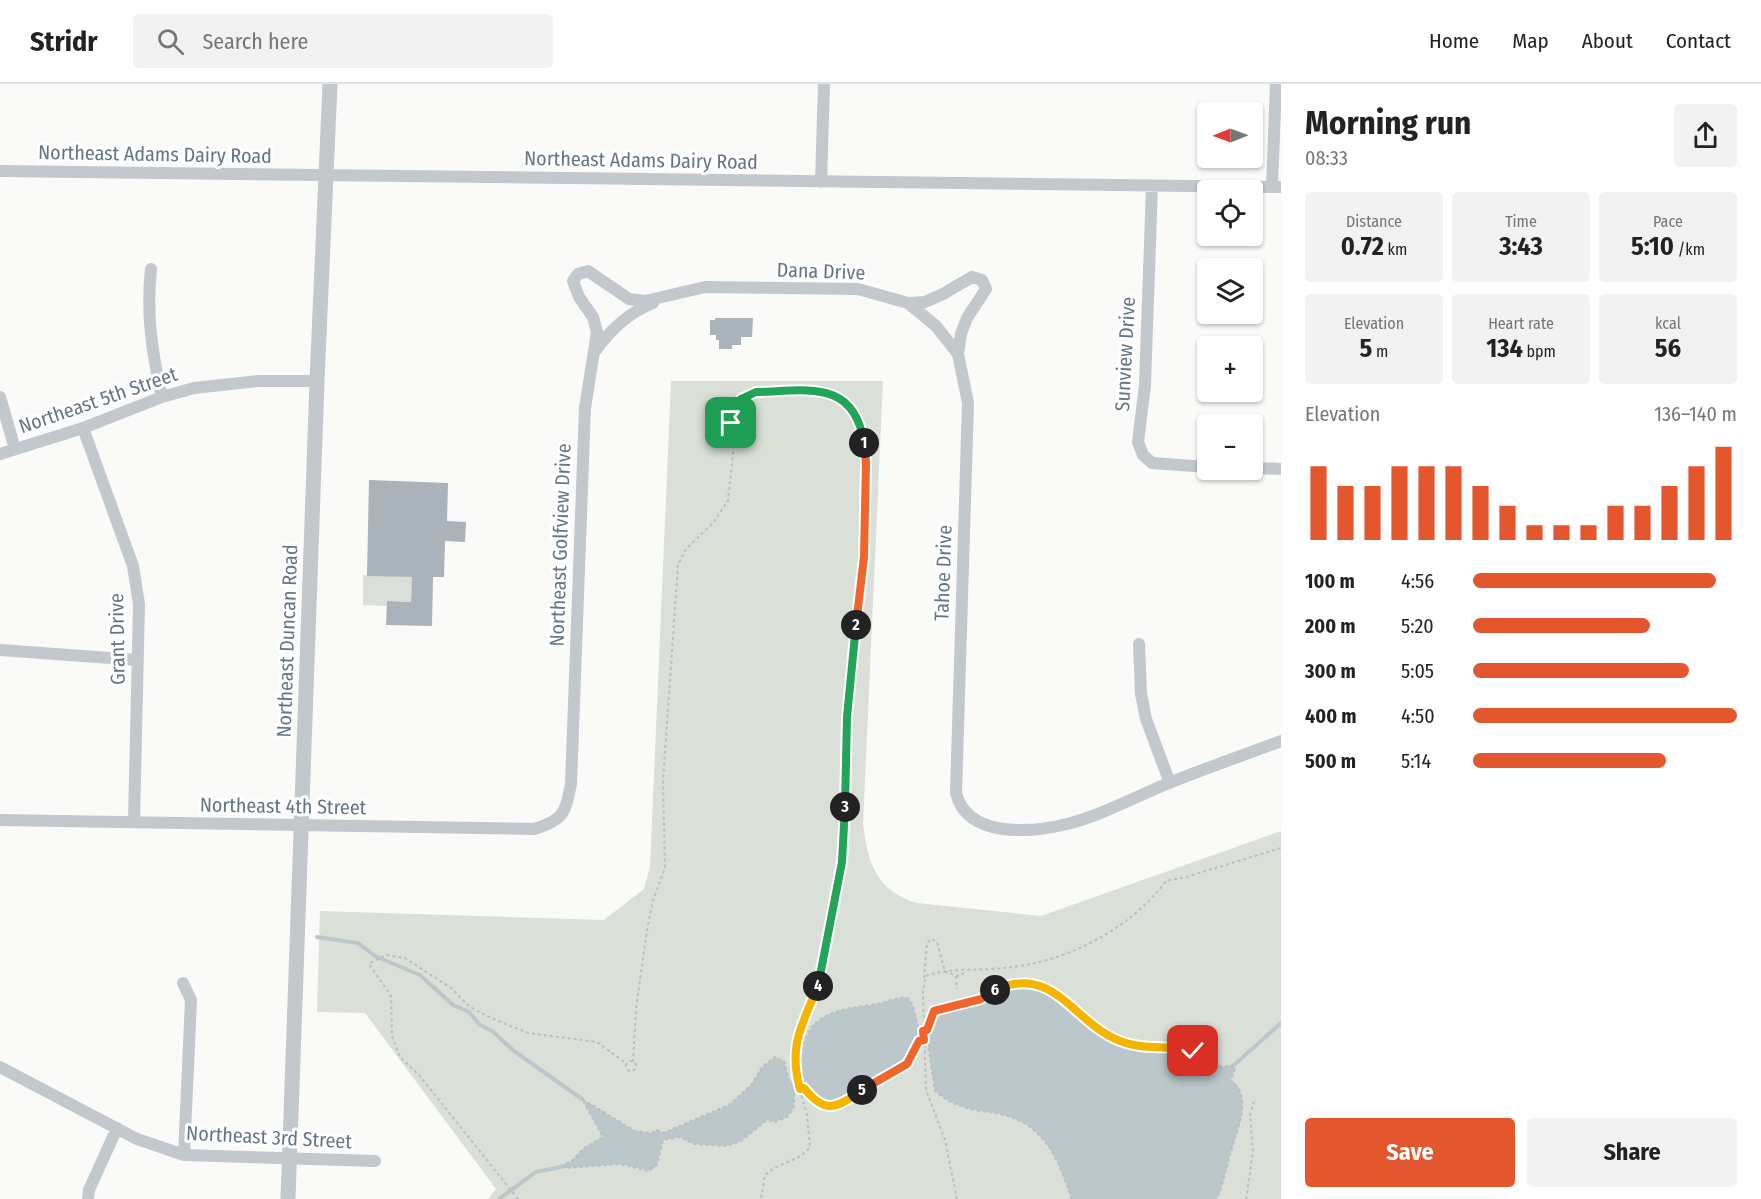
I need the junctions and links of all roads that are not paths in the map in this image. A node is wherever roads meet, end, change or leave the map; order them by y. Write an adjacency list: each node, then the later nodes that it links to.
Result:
1 (330, 84): 5 (street, Northeast Duncan Road)
2 (824, 84): 6 (street)
3 (1276, 84): 8 (street)
4 (0, 171): 5 (street, Northeast Adams Dairy Road)
5 (328, 176): 6 (street, Northeast Adams Dairy Road); 15 (street, Northeast Duncan Road)
6 (821, 182): 7 (street, Northeast Adams Dairy Road)
7 (1152, 186): 8 (street, Northeast Adams Dairy Road); 21 (street, Sunview Drive)
8 (1276, 187)
9 (151, 269): 17 (street)
10 (573, 281): 11 (street, Dana Drive); 13 (street, Northeast Golfview Drive)
11 (665, 297): 12 (street, Dana Drive); 13 (street, Dana Drive)
12 (908, 303): 14 (street, Tahoe Drive); 14 (street, Tahoe Drive)
13 (595, 350): 29 (street, Northeast Golfview Drive)
14 (958, 354): 28 (street, Tahoe Drive)
15 (317, 381): 17 (street, Northeast 5th Street); 32 (street, Northeast Duncan Road)
16 (0, 397): 19 (street)
17 (162, 397): 18 (street, Northeast 5th Street)
18 (83, 428): 19 (street, Northeast 5th Street); 26 (street, Grant Drive)
19 (15, 449): 20 (street, Northeast 5th Street)
20 (0, 454)
21 (1197, 466)
22 (1263, 468): 23 (street)
23 (1281, 469)
24 (1139, 644): 28 (street)
25 (0, 650): 26 (street)
26 (138, 660): 31 (street, Grant Drive)
27 (1281, 741): 28 (street)
28 (1170, 783)
29 (562, 816): 32 (street, Northeast 4th Street)
30 (0, 820): 31 (street, Northeast 4th Street)
31 (134, 822): 32 (street, Northeast 4th Street)
32 (301, 826): 37 (street, Northeast Duncan Road)
33 (183, 983): 36 (street)
34 (0, 1067): 35 (street, Northeast 3rd Street)
35 (117, 1128): 36 (street, Northeast 3rd Street); 39 (street)
36 (184, 1155): 37 (street, Northeast 3rd Street)
37 (290, 1158): 38 (street, Northeast 3rd Street); 40 (street, Northeast Duncan Road)
38 (375, 1161)
39 (88, 1199)
40 (288, 1199)

